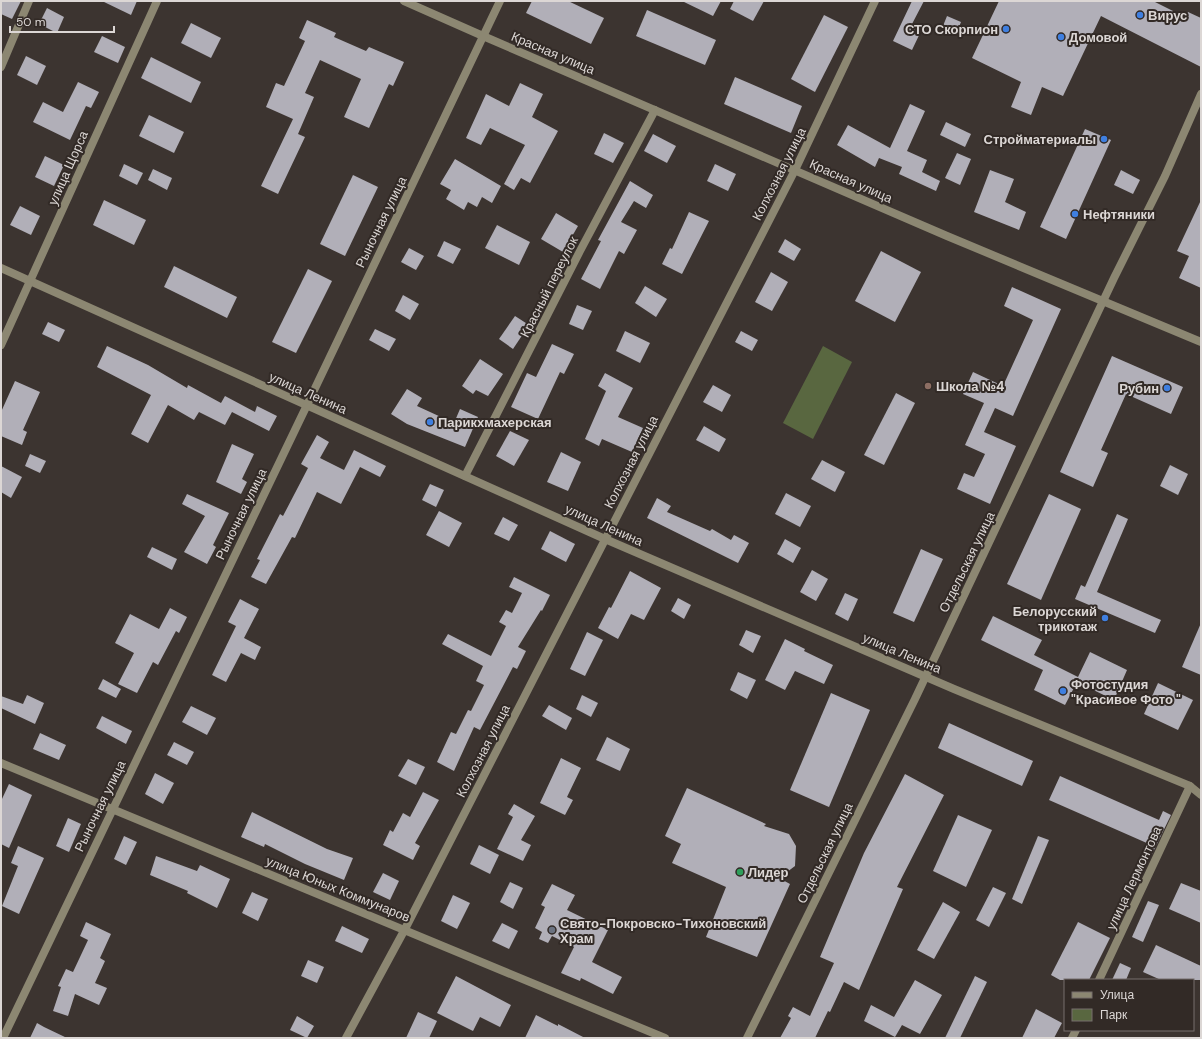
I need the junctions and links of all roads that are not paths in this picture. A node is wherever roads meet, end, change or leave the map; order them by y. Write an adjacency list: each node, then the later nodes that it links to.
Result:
1 (29, 1): 7 (street)
2 (157, 1): 12 (street, улица Щорса)
3 (404, 1): 6 (street, Красная улица)
4 (500, 1): 6 (street, Рыночная улица)
5 (875, 1): 10 (street, Колхозная улица)
6 (483, 36): 9 (street, Красная улица); 16 (street, Рыночная улица)
7 (1, 66)
8 (1201, 94): 13 (street, Отдельская улица)
9 (655, 110): 10 (street, Красная улица); 17 (street, Красный переулок)
10 (796, 170): 13 (street, Красная улица); 18 (street, Колхозная улица)
11 (1, 268): 12 (street, улица Ленина)
12 (31, 280): 15 (street, улица Щорса); 16 (street, улица Ленина)
13 (1104, 301): 14 (street, Красная улица); 19 (street, Отдельская улица)
14 (1201, 342)
15 (1, 345)
16 (307, 405): 17 (street, улица Ленина); 23 (street, Рыночная улица)
17 (465, 476): 18 (street, улица Ленина)
18 (605, 539): 19 (street, улица Ленина); 24 (street, Колхозная улица)
19 (926, 676): 21 (street, улица Ленина); 29 (street, Отдельская улица)
20 (1, 763): 23 (street, улица Юных Коммунаров)
21 (1190, 786): 22 (street, улица Ленина); 25 (street, улица Лермонтова)
22 (1201, 795)
23 (113, 808): 24 (street, улица Юных Коммунаров); 26 (street, Рыночная улица)
24 (405, 929): 27 (street, Колхозная улица); 28 (street, улица Юных Коммунаров)
25 (1099, 979)
26 (4, 1038)
27 (346, 1038)
28 (665, 1038)
29 (747, 1038)

